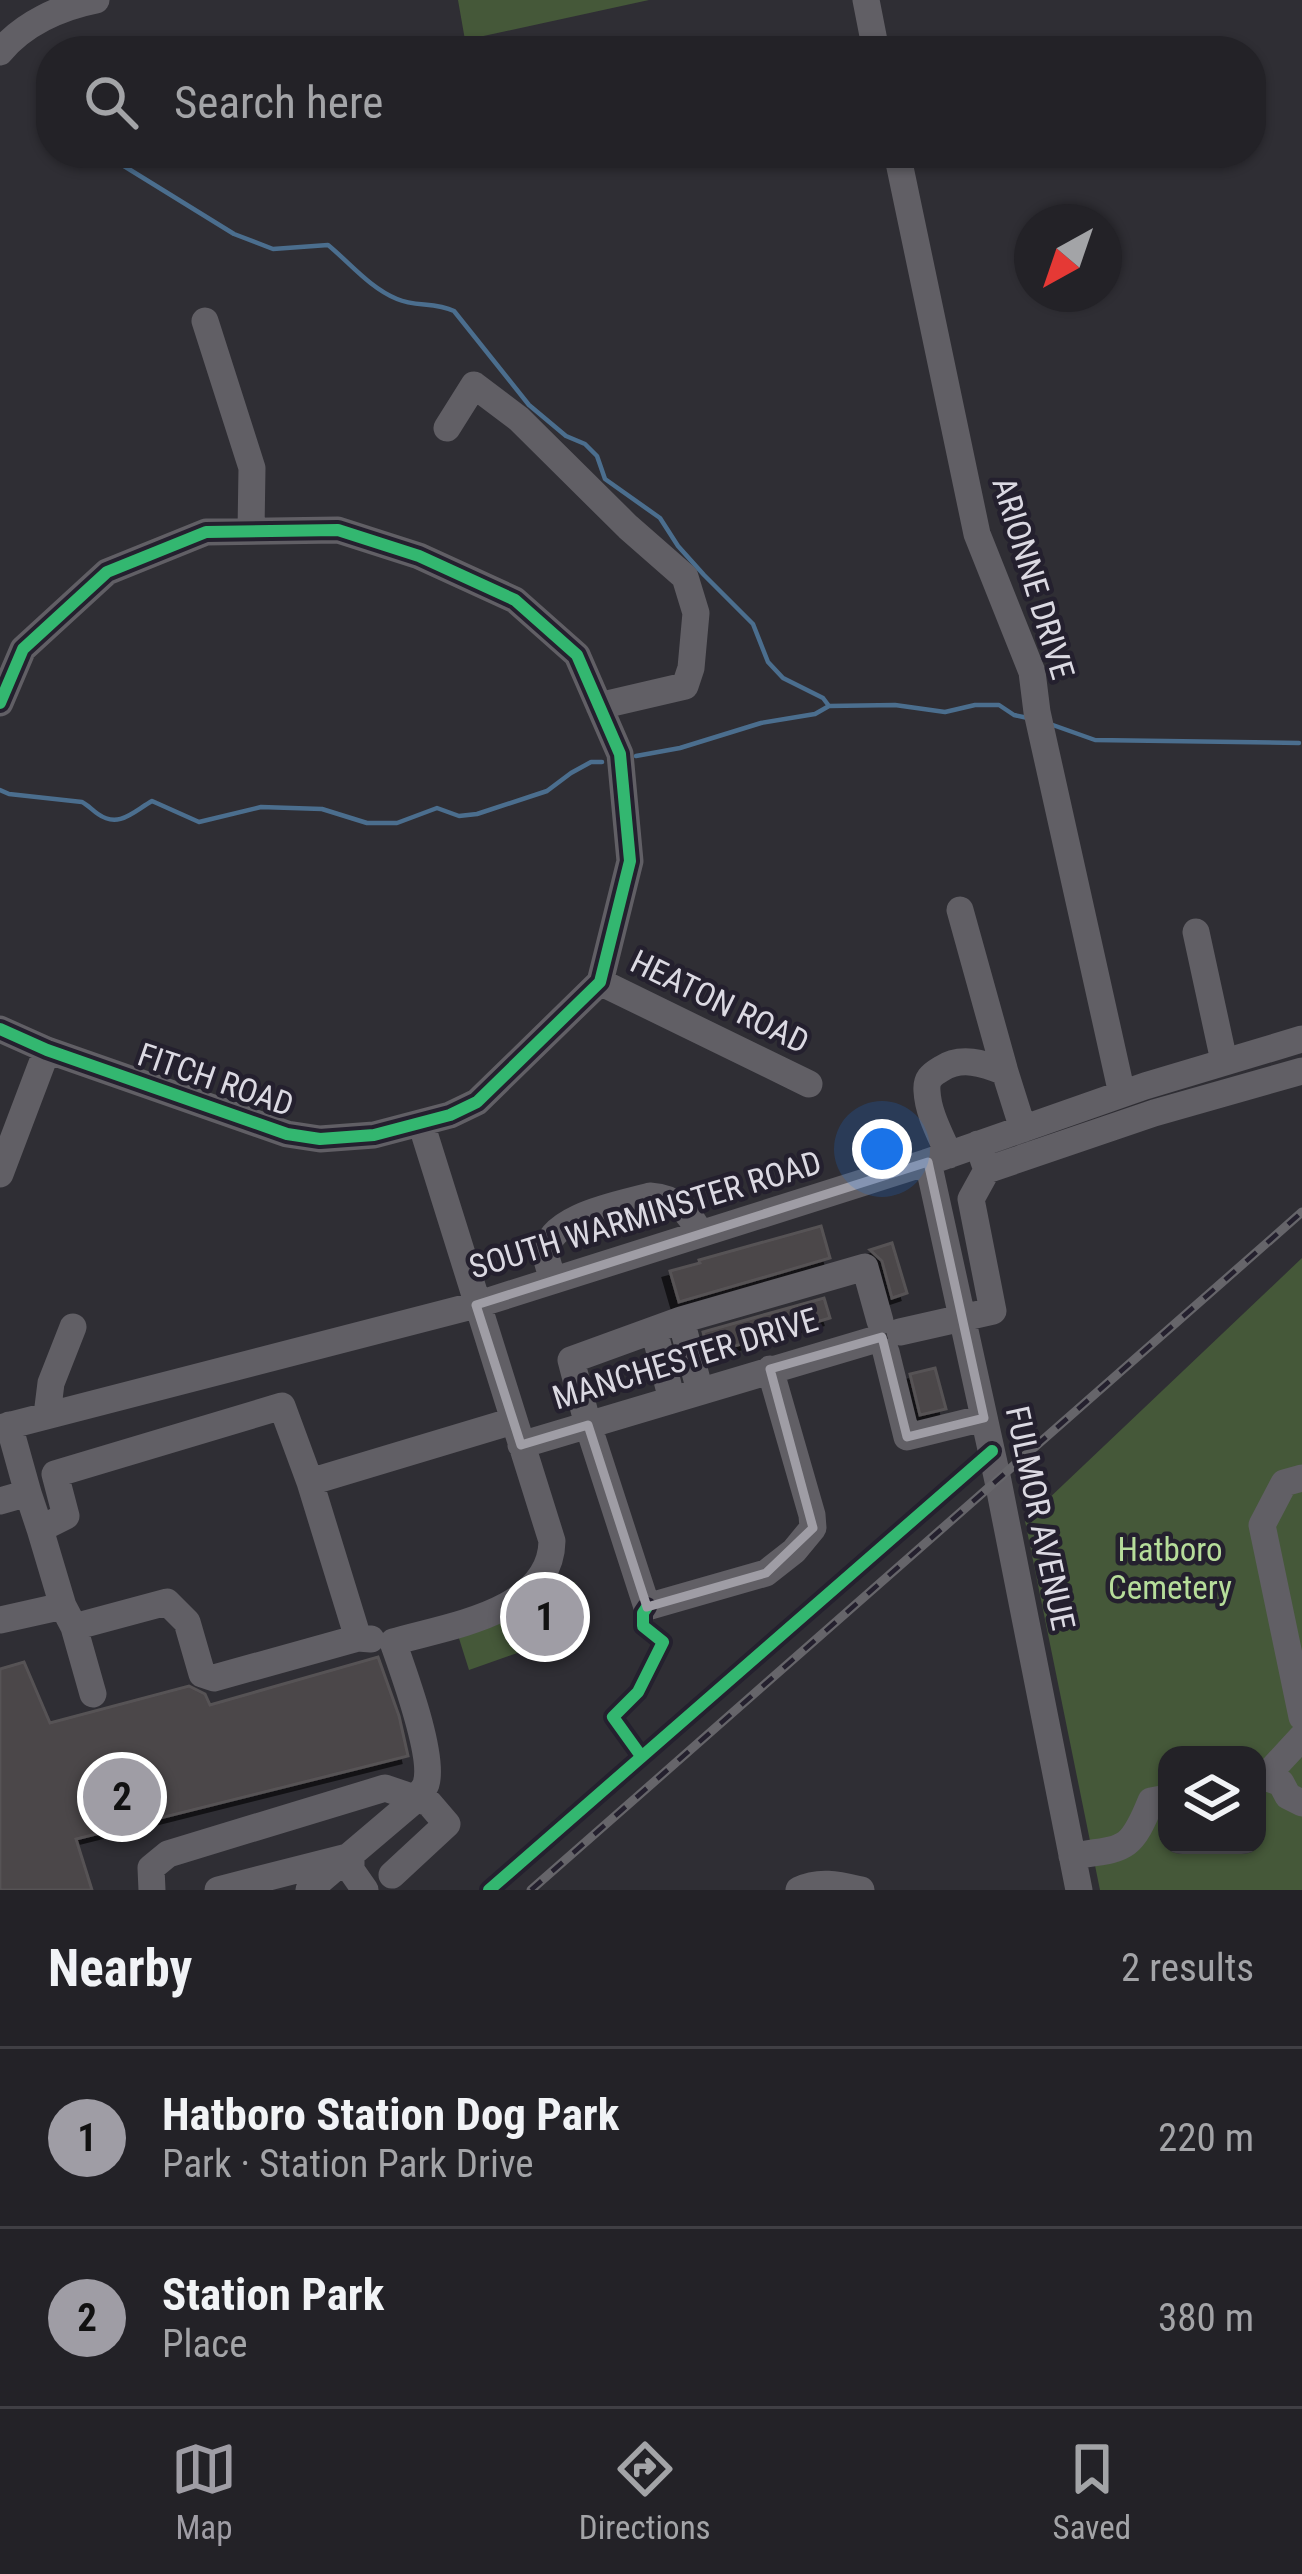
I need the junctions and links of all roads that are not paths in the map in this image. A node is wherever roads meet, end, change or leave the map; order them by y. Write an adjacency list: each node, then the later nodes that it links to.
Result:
1 (96, 0): 4 (street)
2 (866, 0): 3 (street)
3 (873, 36)
4 (0, 52)
5 (900, 168): 22 (street, ARIONNE DRIVE)
6 (205, 322): 8 (street)
7 (447, 428): 10 (street)
8 (250, 531): 9 (street); 10 (street)
9 (0, 703)
10 (599, 706): 13 (street)
11 (961, 910): 19 (street)
12 (1196, 932): 18 (street)
13 (600, 982): 21 (street, HEATON ROAD); 23 (street, FITCH ROAD)
14 (0, 1029): 15 (street, FITCH ROAD)
15 (47, 1050): 23 (street, FITCH ROAD); 27 (street)
16 (1254, 1052): 17 (street, SOUTH WARMINSTER ROAD); 18 (street, SOUTH WARMINSTER ROAD); 20 (street)
17 (1300, 1053): 20 (street)
18 (1224, 1060): 22 (street, SOUTH WARMINSTER ROAD)
19 (1005, 1072): 24 (street); 26 (street)
20 (1265, 1081): 22 (street)
21 (808, 1084)
22 (1127, 1104): 24 (street, SOUTH WARMINSTER ROAD); 25 (street)
23 (421, 1123): 32 (street)
24 (1022, 1129): 25 (street, SOUTH WARMINSTER ROAD)
25 (982, 1157): 26 (street, SOUTH WARMINSTER ROAD); 28 (street)
26 (939, 1158): 29 (street, FULMOR AVENUE); 30 (street, SOUTH WARMINSTER ROAD)
27 (0, 1174)
28 (973, 1212): 29 (street); 33 (street)
29 (941, 1218): 33 (street, FULMOR AVENUE)
30 (700, 1234): 31 (street, SOUTH WARMINSTER ROAD); 31 (street)
31 (553, 1280): 32 (street, SOUTH WARMINSTER ROAD)
32 (476, 1305): 40 (street, SOUTH WARMINSTER ROAD); 44 (street)
33 (963, 1317): 36 (street, MANCHESTER DRIVE); 41 (street, FULMOR AVENUE)
34 (668, 1325): 36 (street); 38 (street); 39 (street); 42 (street)
35 (73, 1327): 40 (street)
36 (884, 1336): 37 (street, MANCHESTER DRIVE); 41 (street)
37 (770, 1369): 38 (street, MANCHESTER DRIVE); 42 (street)
38 (700, 1391): 39 (street, MANCHESTER DRIVE)
39 (672, 1400): 42 (street, MANCHESTER DRIVE)
40 (47, 1415): 43 (street, SOUTH WARMINSTER ROAD)
41 (984, 1418): 64 (street, FULMOR AVENUE)
42 (588, 1424): 44 (street, MANCHESTER DRIVE)
43 (4, 1426): 47 (street)
44 (517, 1433): 46 (street, MANCHESTER DRIVE); 54 (street)
45 (1302, 1478): 52 (street)
46 (310, 1482): 49 (street); 53 (street)
47 (28, 1493): 48 (street); 49 (street)
48 (0, 1502)
49 (40, 1529): 50 (street)
50 (68, 1616): 51 (street); 53 (street); 55 (street)
51 (0, 1620)
52 (1292, 1620): 56 (street)
53 (358, 1638): 54 (street)
54 (393, 1642): 60 (street)
55 (93, 1694)
56 (1302, 1718)
57 (1302, 1737): 58 (street)
58 (1266, 1773)
59 (1266, 1779): 62 (street)
60 (415, 1800): 63 (street); 65 (street); 66 (street)
61 (1158, 1800): 64 (street)
62 (1302, 1803)
63 (351, 1856): 67 (street); 68 (street); 69 (street)
64 (1072, 1856): 72 (street, FULMOR AVENUE)
65 (392, 1875)
66 (152, 1890)
67 (218, 1890)
68 (309, 1890)
69 (365, 1890)
70 (799, 1890): 71 (street)
71 (861, 1890)
72 (1079, 1890)

